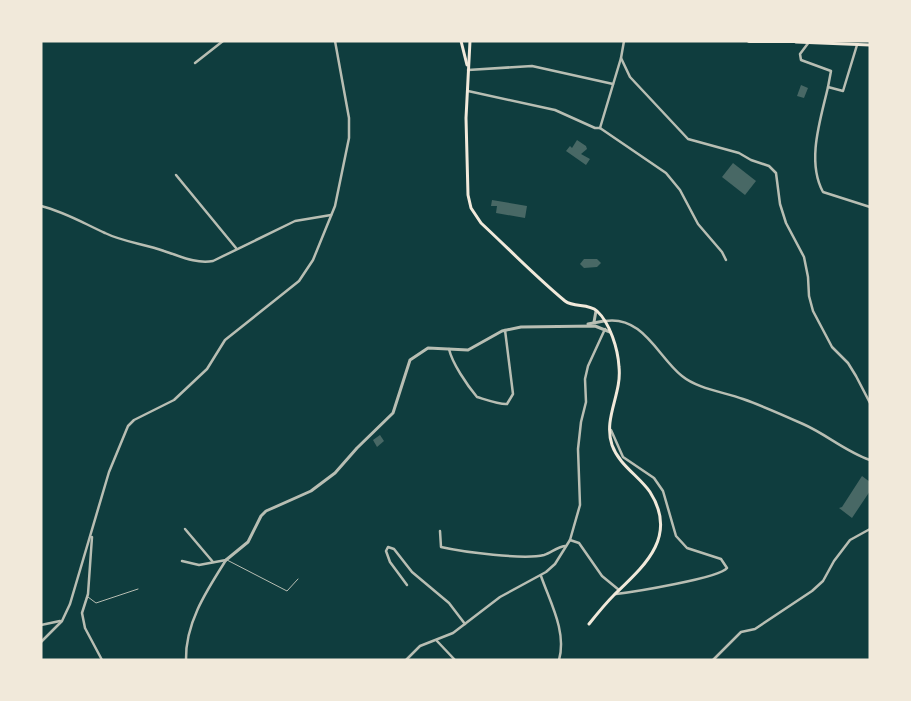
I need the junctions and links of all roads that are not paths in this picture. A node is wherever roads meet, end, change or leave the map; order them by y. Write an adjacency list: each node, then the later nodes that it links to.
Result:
1 (223, 41): 15 (street)
2 (335, 41): 24 (street)
3 (461, 41): 16 (main road)
4 (470, 41): 16 (main road)
5 (624, 41): 14 (street)
6 (749, 41): 7 (main road)
7 (766, 41): 8 (main road)
8 (787, 42): 9 (main road)
9 (796, 42): 10 (main road)
10 (809, 42): 11 (main road); 18 (street)
11 (818, 42): 12 (main road)
12 (857, 45): 13 (main road); 18 (street)
13 (870, 45)
14 (621, 58): 17 (street); 36 (street)
15 (195, 64)
16 (468, 69): 17 (street); 19 (main road)
17 (613, 84): 20 (street)
18 (828, 86): 23 (street)
19 (468, 91): 20 (street); 27 (main road)
20 (600, 128): 26 (street)
21 (176, 175): 25 (street)
22 (41, 206): 25 (street)
23 (870, 207)
24 (332, 215): 25 (street); 42 (street)
25 (236, 248)
26 (726, 260)
27 (596, 311): 28 (main road); 29 (street)
28 (604, 321): 29 (street); 31 (street); 34 (main road); 38 (street)
29 (594, 322): 30 (street)
30 (585, 325): 31 (street); 33 (street)
31 (598, 326): 32 (street)
32 (605, 329): 34 (street); 43 (street)
33 (505, 330): 35 (street); 35 (street)
34 (610, 332): 37 (main road)
35 (449, 348): 45 (street)
36 (870, 403)
37 (609, 427): 52 (main road); 54 (street)
38 (870, 460)
39 (185, 529): 47 (street)
40 (870, 529): 61 (street)
41 (440, 531): 44 (street)
42 (92, 533): 53 (street); 55 (street)
43 (570, 540): 44 (street); 52 (street)
44 (565, 546): 48 (street)
45 (226, 560): 47 (street); 49 (lane); 63 (street)
46 (182, 561): 47 (street)
47 (213, 562)
48 (540, 576): 56 (street); 66 (street)
49 (298, 578)
50 (407, 585): 56 (street)
51 (138, 589): 53 (lane)
52 (619, 590): 54 (main road)
53 (88, 594): 62 (street)
54 (615, 594): 57 (main road)
55 (62, 621): 58 (street); 60 (street)
56 (465, 624): 59 (street)
57 (589, 624)
58 (41, 625)
59 (437, 641): 64 (street); 65 (street)
60 (41, 642)
61 (715, 659)
62 (102, 660)
63 (186, 660)
64 (406, 660)
65 (455, 660)
66 (559, 660)

